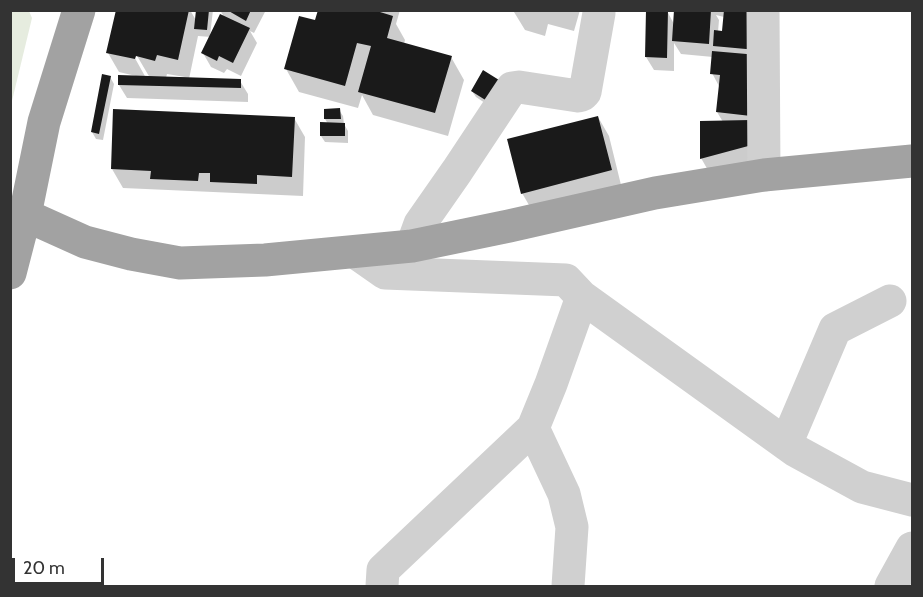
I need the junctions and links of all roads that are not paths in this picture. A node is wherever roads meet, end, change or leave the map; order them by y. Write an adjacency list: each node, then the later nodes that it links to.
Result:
1 (61, 10): 5 (highway)
2 (79, 10): 5 (highway)
3 (763, 10): 7 (street)
4 (599, 14): 9 (street)
5 (44, 122): 8 (highway)
6 (912, 161): 7 (highway)
7 (764, 175): 9 (highway)
8 (17, 212): 10 (highway); 11 (highway)
9 (412, 246): 10 (highway)
10 (355, 252): 12 (street)
11 (10, 273)
12 (582, 297): 14 (street); 15 (street)
13 (890, 301): 15 (street)
14 (533, 428): 18 (street); 19 (street)
15 (786, 444): 16 (street)
16 (912, 500)
17 (912, 548): 20 (street)
18 (382, 586)
19 (568, 586)
20 (891, 586)

